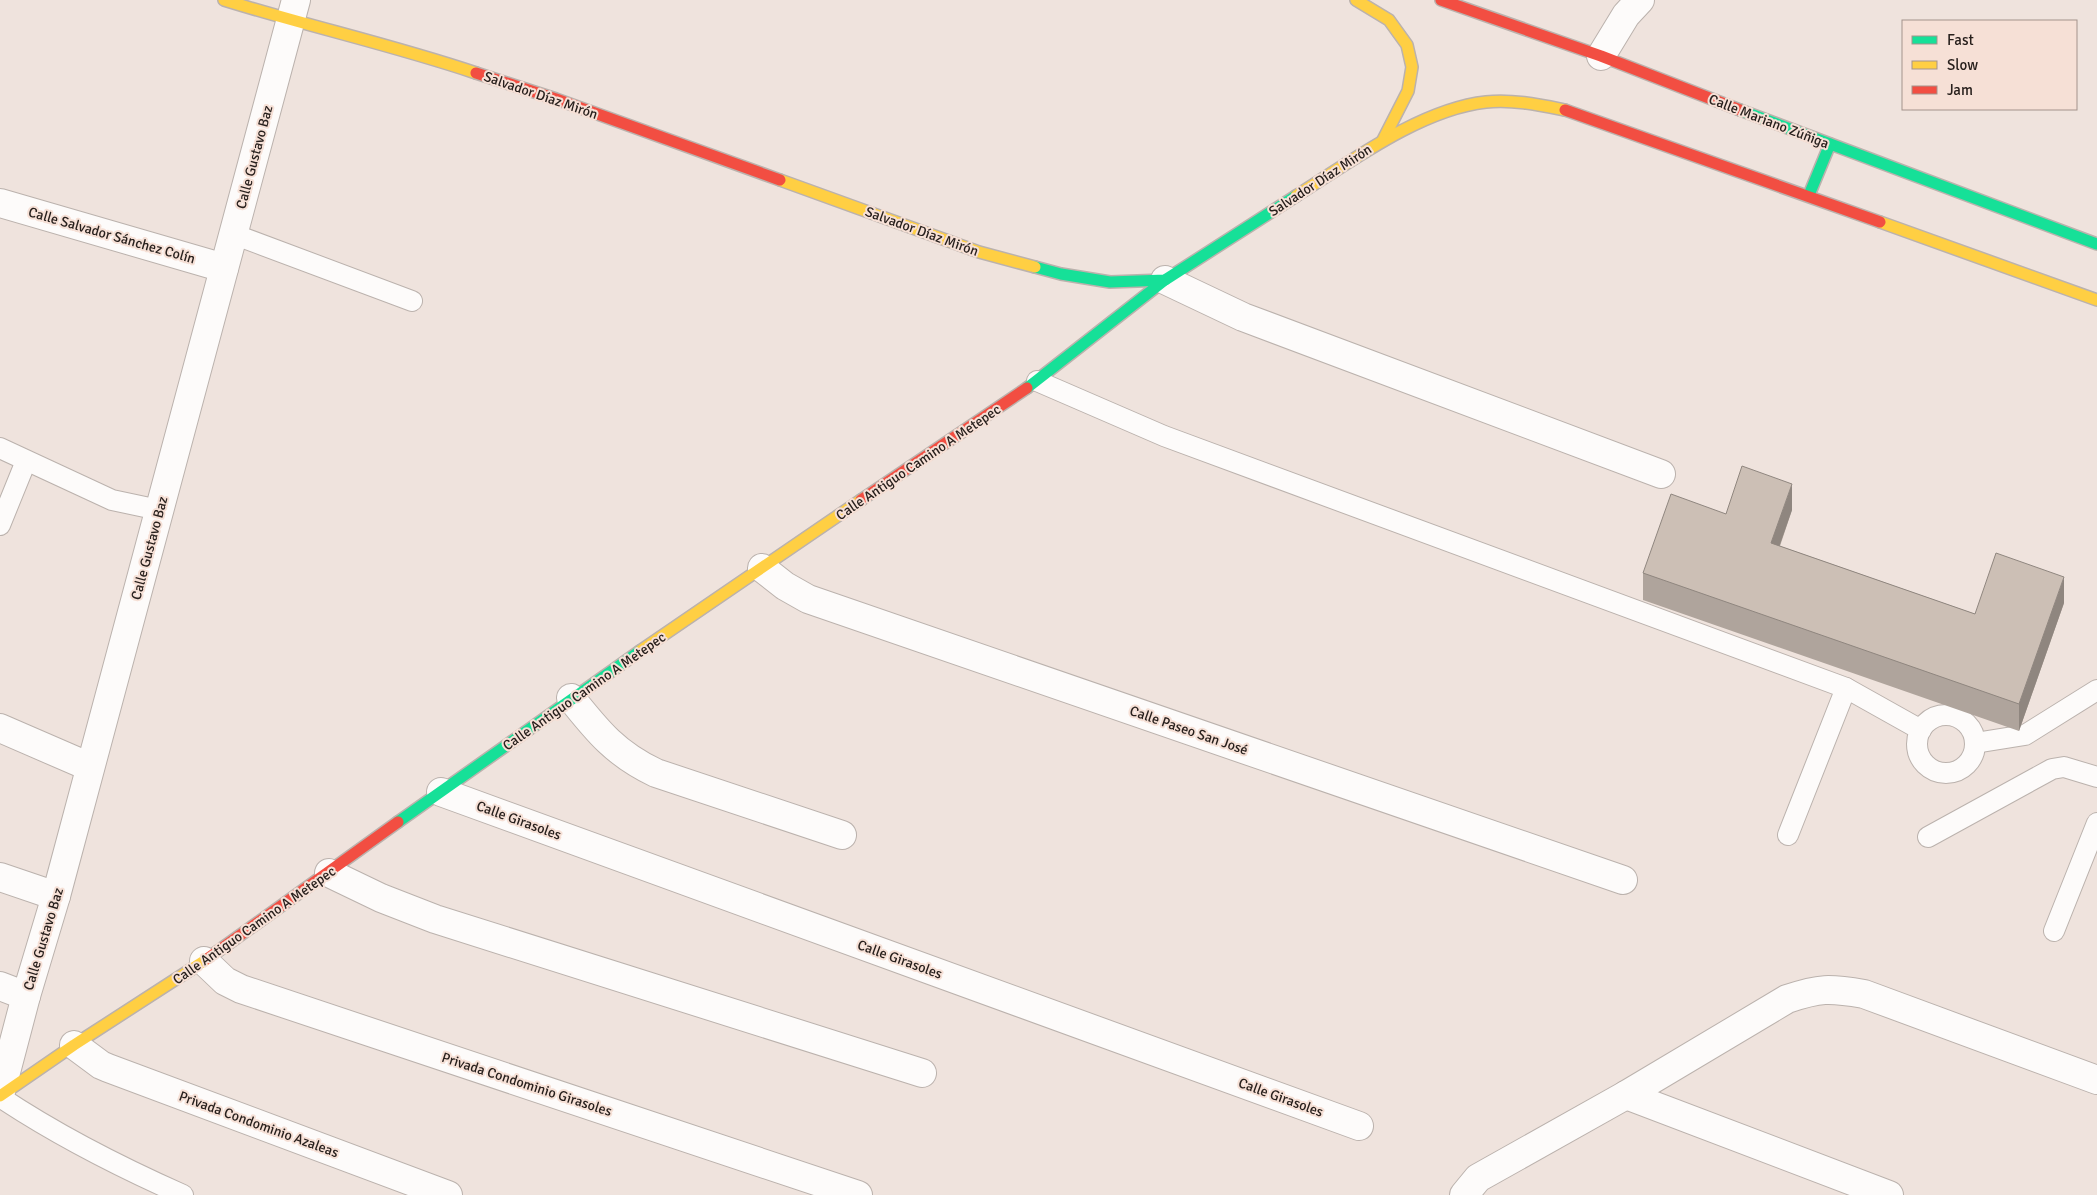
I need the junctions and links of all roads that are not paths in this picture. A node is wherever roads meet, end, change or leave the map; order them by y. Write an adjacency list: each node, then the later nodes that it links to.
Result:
1 (224, 0): 5 (main road, Salvador Díaz Mirón)
2 (1356, 0): 7 (main road)
3 (1441, 0): 6 (main road, Calle Mariano Zúñiga)
4 (1640, 0): 6 (street)
5 (294, 10): 11 (street, Calle Gustavo Baz); 14 (main road, Salvador Díaz Mirón)
6 (1601, 56): 8 (main road, Calle Mariano Zúñiga)
7 (1383, 140): 9 (main road, Salvador Díaz Mirón); 14 (main road, Salvador Díaz Mirón)
8 (1830, 144): 9 (main road); 12 (main road, Calle Mariano Zúñiga)
9 (1809, 195): 15 (main road)
10 (0, 203): 13 (street, Calle Salvador Sánchez Colín)
11 (233, 234): 13 (street, Calle Gustavo Baz); 16 (lane)
12 (2097, 244)
13 (224, 268): 21 (street, Calle Gustavo Baz)
14 (1165, 280): 17 (main road, Calle Antiguo Camino A Metepec); 20 (street)
15 (2097, 300)
16 (412, 301)
17 (1037, 381): 23 (main road, Calle Antiguo Camino A Metepec); 24 (lane)
18 (0, 448): 19 (lane)
19 (26, 461): 21 (lane); 22 (lane)
20 (1661, 474)
21 (159, 510): 30 (street, Calle Gustavo Baz)
22 (0, 525)
23 (762, 568): 26 (main road, Calle Antiguo Camino A Metepec); 39 (street, Calle Paseo San José)
24 (1846, 688): 28 (lane); 35 (lane)
25 (2097, 690): 29 (lane)
26 (571, 698): 32 (main road, Calle Antiguo Camino A Metepec); 34 (street)
27 (0, 728): 30 (street)
28 (1921, 730): 29 (lane); 29 (lane)
29 (1975, 743)
30 (90, 767): 40 (street, Calle Gustavo Baz)
31 (2097, 777): 36 (lane)
32 (441, 792): 37 (main road, Calle Antiguo Camino A Metepec); 50 (street, Calle Girasoles)
33 (2097, 823): 41 (lane)
34 (842, 835)
35 (1788, 835)
36 (1928, 837)
37 (328, 873): 42 (main road, Calle Antiguo Camino A Metepec); 46 (street)
38 (0, 877): 40 (street)
39 (1623, 880)
40 (56, 896): 44 (street, Calle Gustavo Baz)
41 (2054, 931)
42 (204, 961): 45 (main road, Calle Antiguo Camino A Metepec); 53 (street, Privada Condominio Girasoles)
43 (0, 986): 44 (street)
44 (26, 996): 49 (street, Calle Gustavo Baz)
45 (74, 1046): 49 (main road, Calle Antiguo Camino A Metepec); 52 (street, Privada Condominio Azaleas)
46 (922, 1072)
47 (2097, 1080): 48 (street)
48 (1626, 1095): 54 (street); 55 (street)
49 (0, 1096): 51 (lane)
50 (1359, 1126)
51 (182, 1195)
52 (448, 1195)
53 (858, 1195)
54 (1464, 1195)
55 (1889, 1195)

